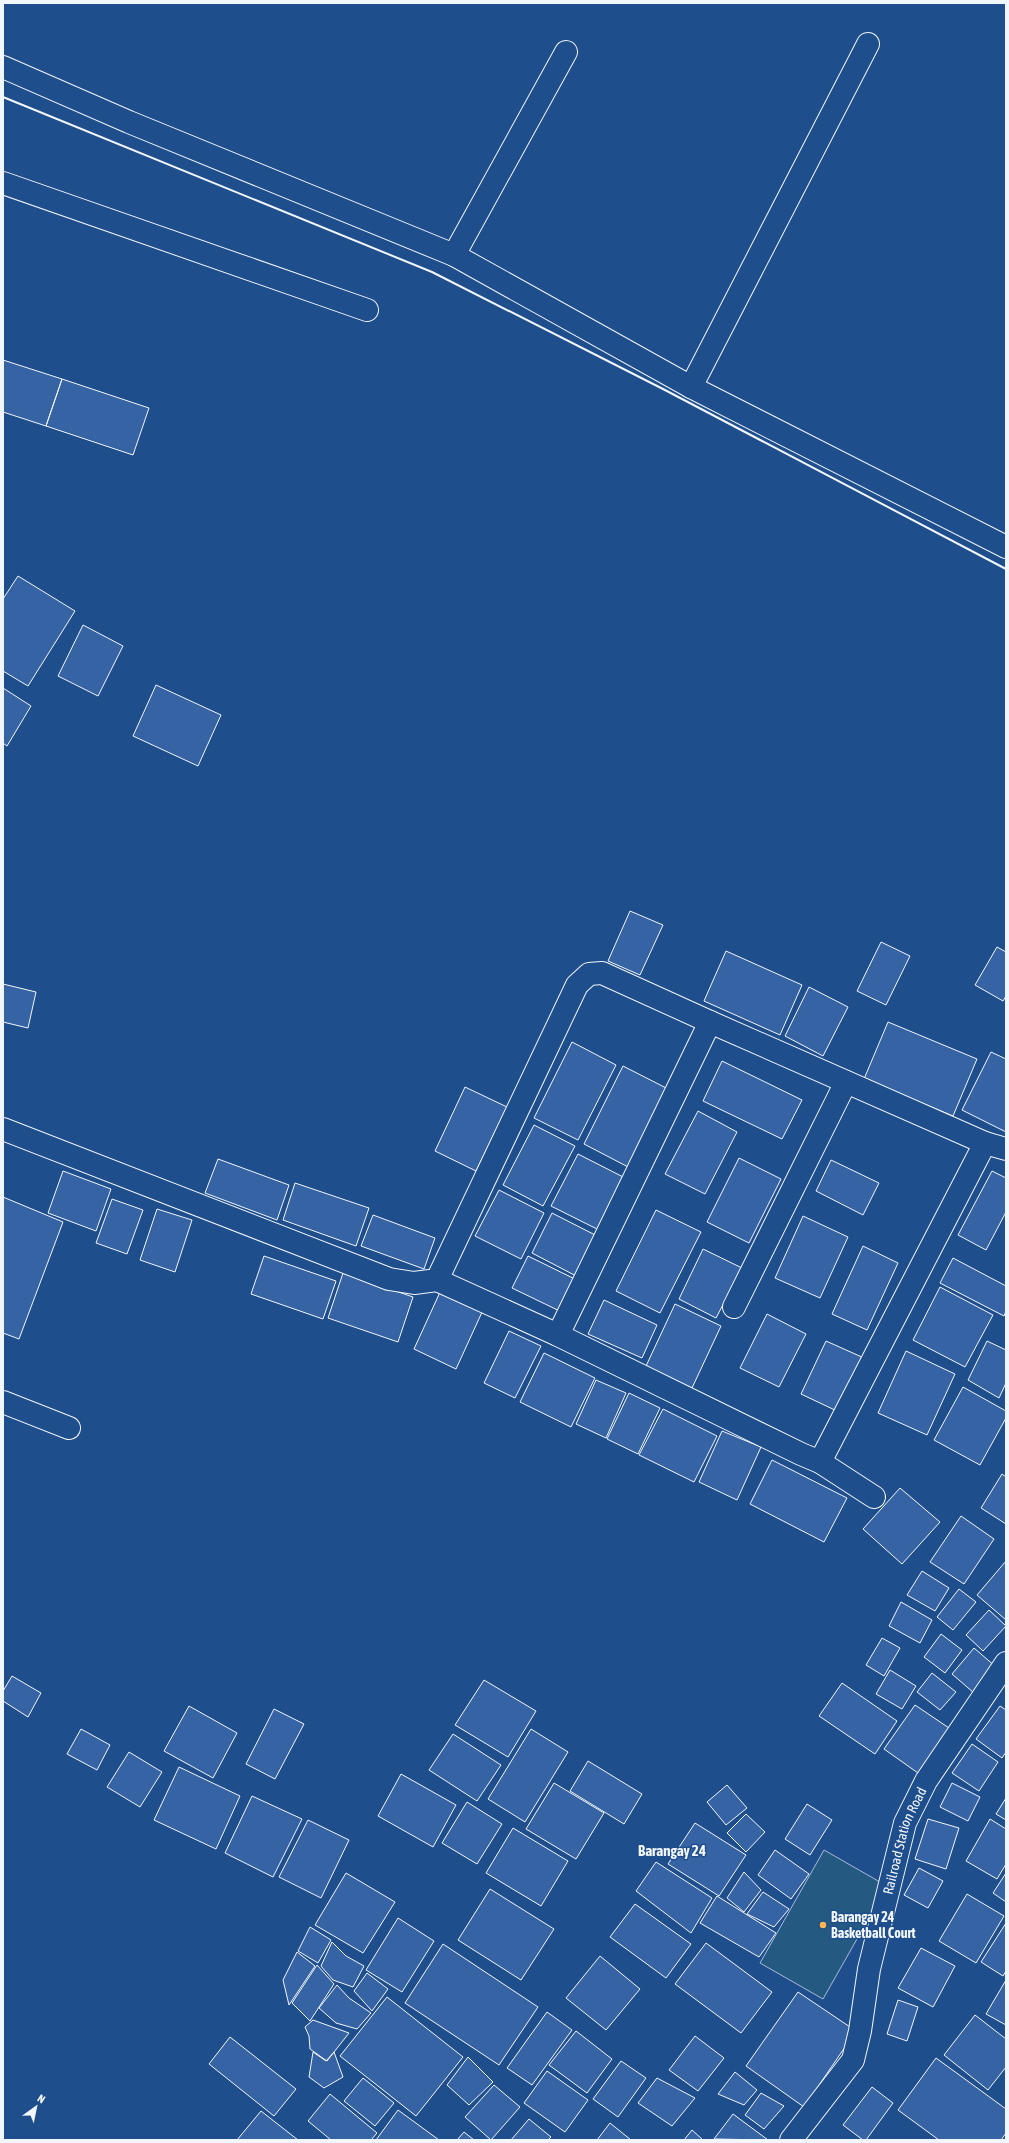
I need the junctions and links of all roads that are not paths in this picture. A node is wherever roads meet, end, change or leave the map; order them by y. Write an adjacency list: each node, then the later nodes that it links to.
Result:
1 (868, 44): 7 (street)
2 (566, 52): 5 (street)
3 (3, 68): 5 (street)
4 (3, 184): 6 (street)
5 (454, 255): 7 (street)
6 (367, 310)
7 (691, 387): 8 (street)
8 (1006, 547)
9 (710, 1022): 10 (street); 14 (street); 16 (street)
10 (846, 1082): 12 (street); 15 (street)
11 (3, 1129): 14 (street)
12 (985, 1143): 13 (street); 19 (street)
13 (1006, 1149)
14 (437, 1280): 16 (street)
15 (734, 1307)
16 (558, 1335): 19 (street)
17 (3, 1402): 18 (street)
18 (69, 1428)
19 (820, 1462): 20 (street)
20 (874, 1496)
21 (1006, 1663): 22 (street, Railroad Station Road)
22 (791, 2140)

